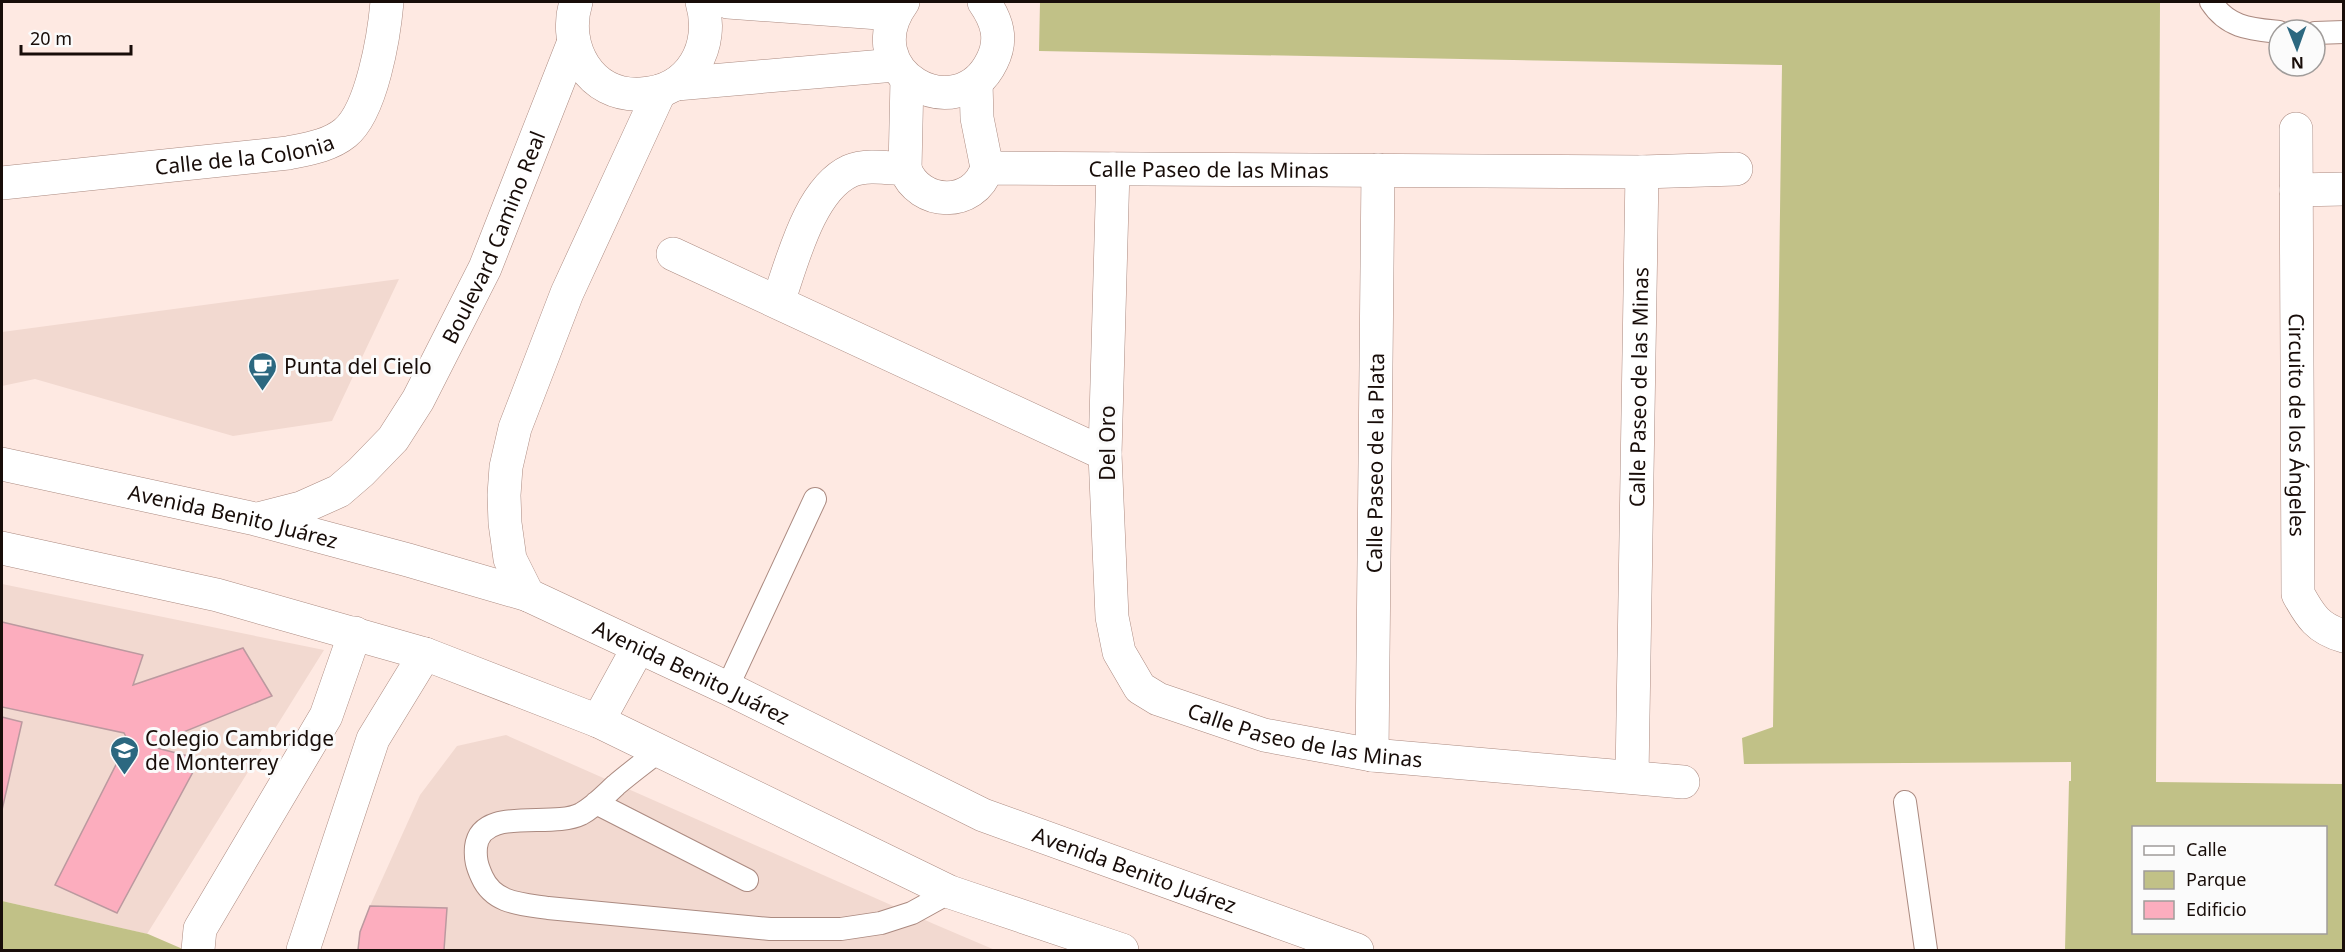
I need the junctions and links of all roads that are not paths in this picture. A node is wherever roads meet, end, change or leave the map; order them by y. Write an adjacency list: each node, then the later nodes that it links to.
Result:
1 (387, 2): 22 (street, Calle de la Colonia)
2 (576, 2): 11 (street)
3 (702, 2): 14 (street)
4 (728, 2): 7 (street)
5 (984, 2): 13 (street)
6 (2211, 2): 8 (lane)
7 (898, 8): 12 (street)
8 (2267, 30)
9 (2343, 32): 10 (lane)
10 (2327, 33)
11 (573, 44): 14 (street); 30 (street, Boulevard Camino Real)
12 (901, 72): 13 (street); 14 (street); 17 (street)
13 (976, 83): 16 (street)
14 (668, 87): 32 (street)
15 (2296, 129): 24 (street, Circuito de los Ángeles)
16 (987, 168): 17 (street); 18 (street, Calle Paseo de las Minas)
17 (905, 169): 26 (street)
18 (1113, 169): 20 (street, Calle Paseo de las Minas); 27 (street, Del Oro)
19 (1736, 169): 21 (street)
20 (1378, 170): 21 (street, Calle Paseo de las Minas); 41 (street, Calle Paseo de la Plata)
21 (1642, 172): 42 (street, Calle Paseo de las Minas)
22 (2, 183)
23 (2343, 189): 24 (street)
24 (2296, 190): 34 (street, Circuito de los Ángeles)
25 (673, 254): 26 (street)
26 (778, 302): 27 (street)
27 (1105, 454): 38 (street, Del Oro)
28 (2, 464): 30 (street, Avenida Benito Juárez)
29 (815, 499): 37 (lane)
30 (255, 519): 32 (street, Avenida Benito Juárez)
31 (2, 548): 33 (street)
32 (528, 595): 35 (street, Avenida Benito Juárez)
33 (355, 633): 36 (street); 48 (street)
34 (2343, 636)
35 (638, 648): 37 (street, Avenida Benito Juárez); 39 (street)
36 (425, 654): 39 (street); 49 (street)
37 (727, 688): 51 (street, Avenida Benito Juárez)
38 (1158, 699): 41 (street, Calle Paseo de las Minas)
39 (598, 721): 40 (street)
40 (659, 751): 45 (lane); 47 (street)
41 (1372, 755): 42 (street, Calle Paseo de las Minas)
42 (1632, 777): 43 (street)
43 (1683, 782)
44 (1905, 802): 52 (lane)
45 (597, 803): 46 (lane); 47 (lane)
46 (747, 880)
47 (950, 892): 50 (street)
48 (198, 951)
49 (303, 951)
50 (1122, 951)
51 (1357, 951)
52 (1926, 951)

